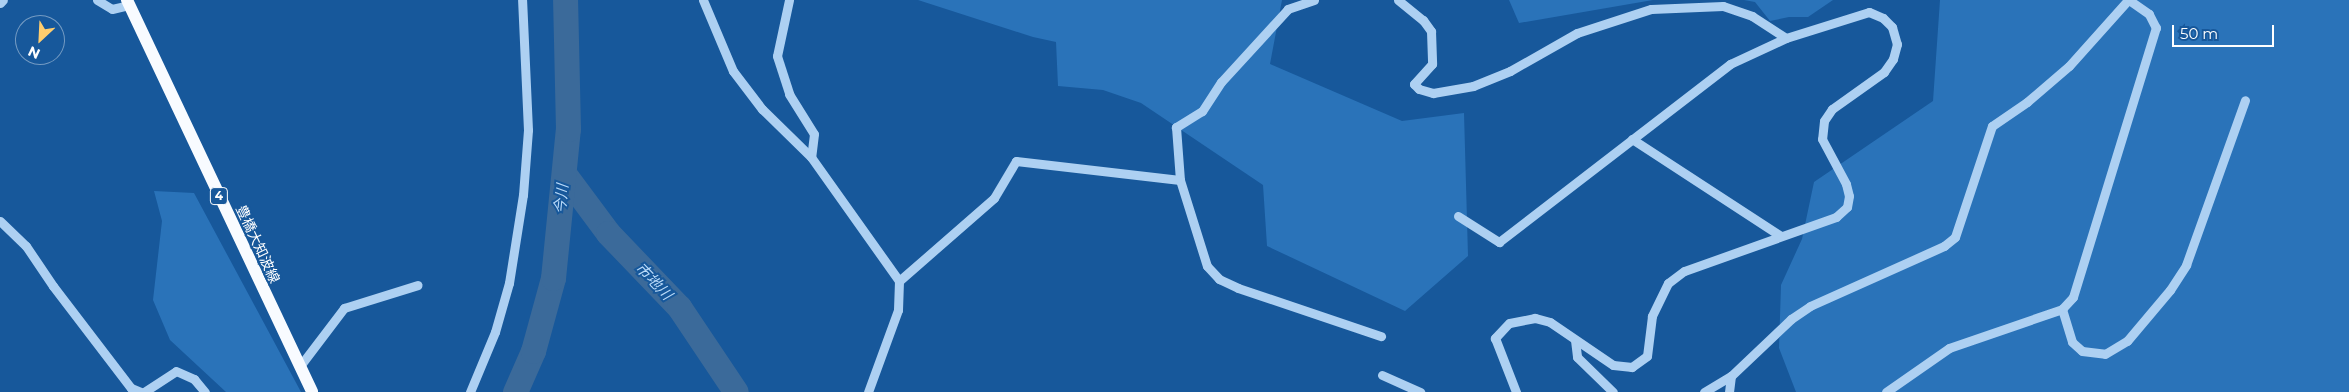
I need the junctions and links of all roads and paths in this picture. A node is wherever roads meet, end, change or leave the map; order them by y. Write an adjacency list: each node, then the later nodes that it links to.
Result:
1 (4, 0): 9 (street)
2 (97, 0): 10 (street)
3 (522, 0): 30 (street)
4 (702, 0): 14 (street)
5 (788, 0): 14 (street)
6 (1314, 0): 15 (street)
7 (1398, 0): 11 (street)
8 (2128, 0): 21 (street); 26 (street)
9 (0, 3)
10 (128, 3): 24 (main road, 豊橋大知波線 / 4)
11 (1786, 38): 13 (street); 18 (street)
12 (2245, 100): 21 (street)
13 (1632, 139): 16 (street); 18 (street)
14 (811, 157): 19 (street)
15 (1180, 180): 19 (street); 22 (street)
16 (1458, 216)
17 (0, 221): 27 (street)
18 (1779, 236): 23 (street)
19 (899, 281): 31 (street)
20 (418, 285): 24 (street)
21 (2062, 309): 37 (street)
22 (1381, 336)
23 (1575, 340): 33 (street); 34 (street)
24 (300, 366): 29 (main road, 豊橋大知波線 / 4)
25 (1382, 375): 32 (street)
26 (1731, 376): 35 (street); 36 (street)
27 (142, 392): 28 (street)
28 (205, 392)
29 (312, 392)
30 (470, 392)
31 (868, 392)
32 (1420, 392)
33 (1516, 392)
34 (1613, 392)
35 (1704, 392)
36 (1729, 392)
37 (1886, 392)

